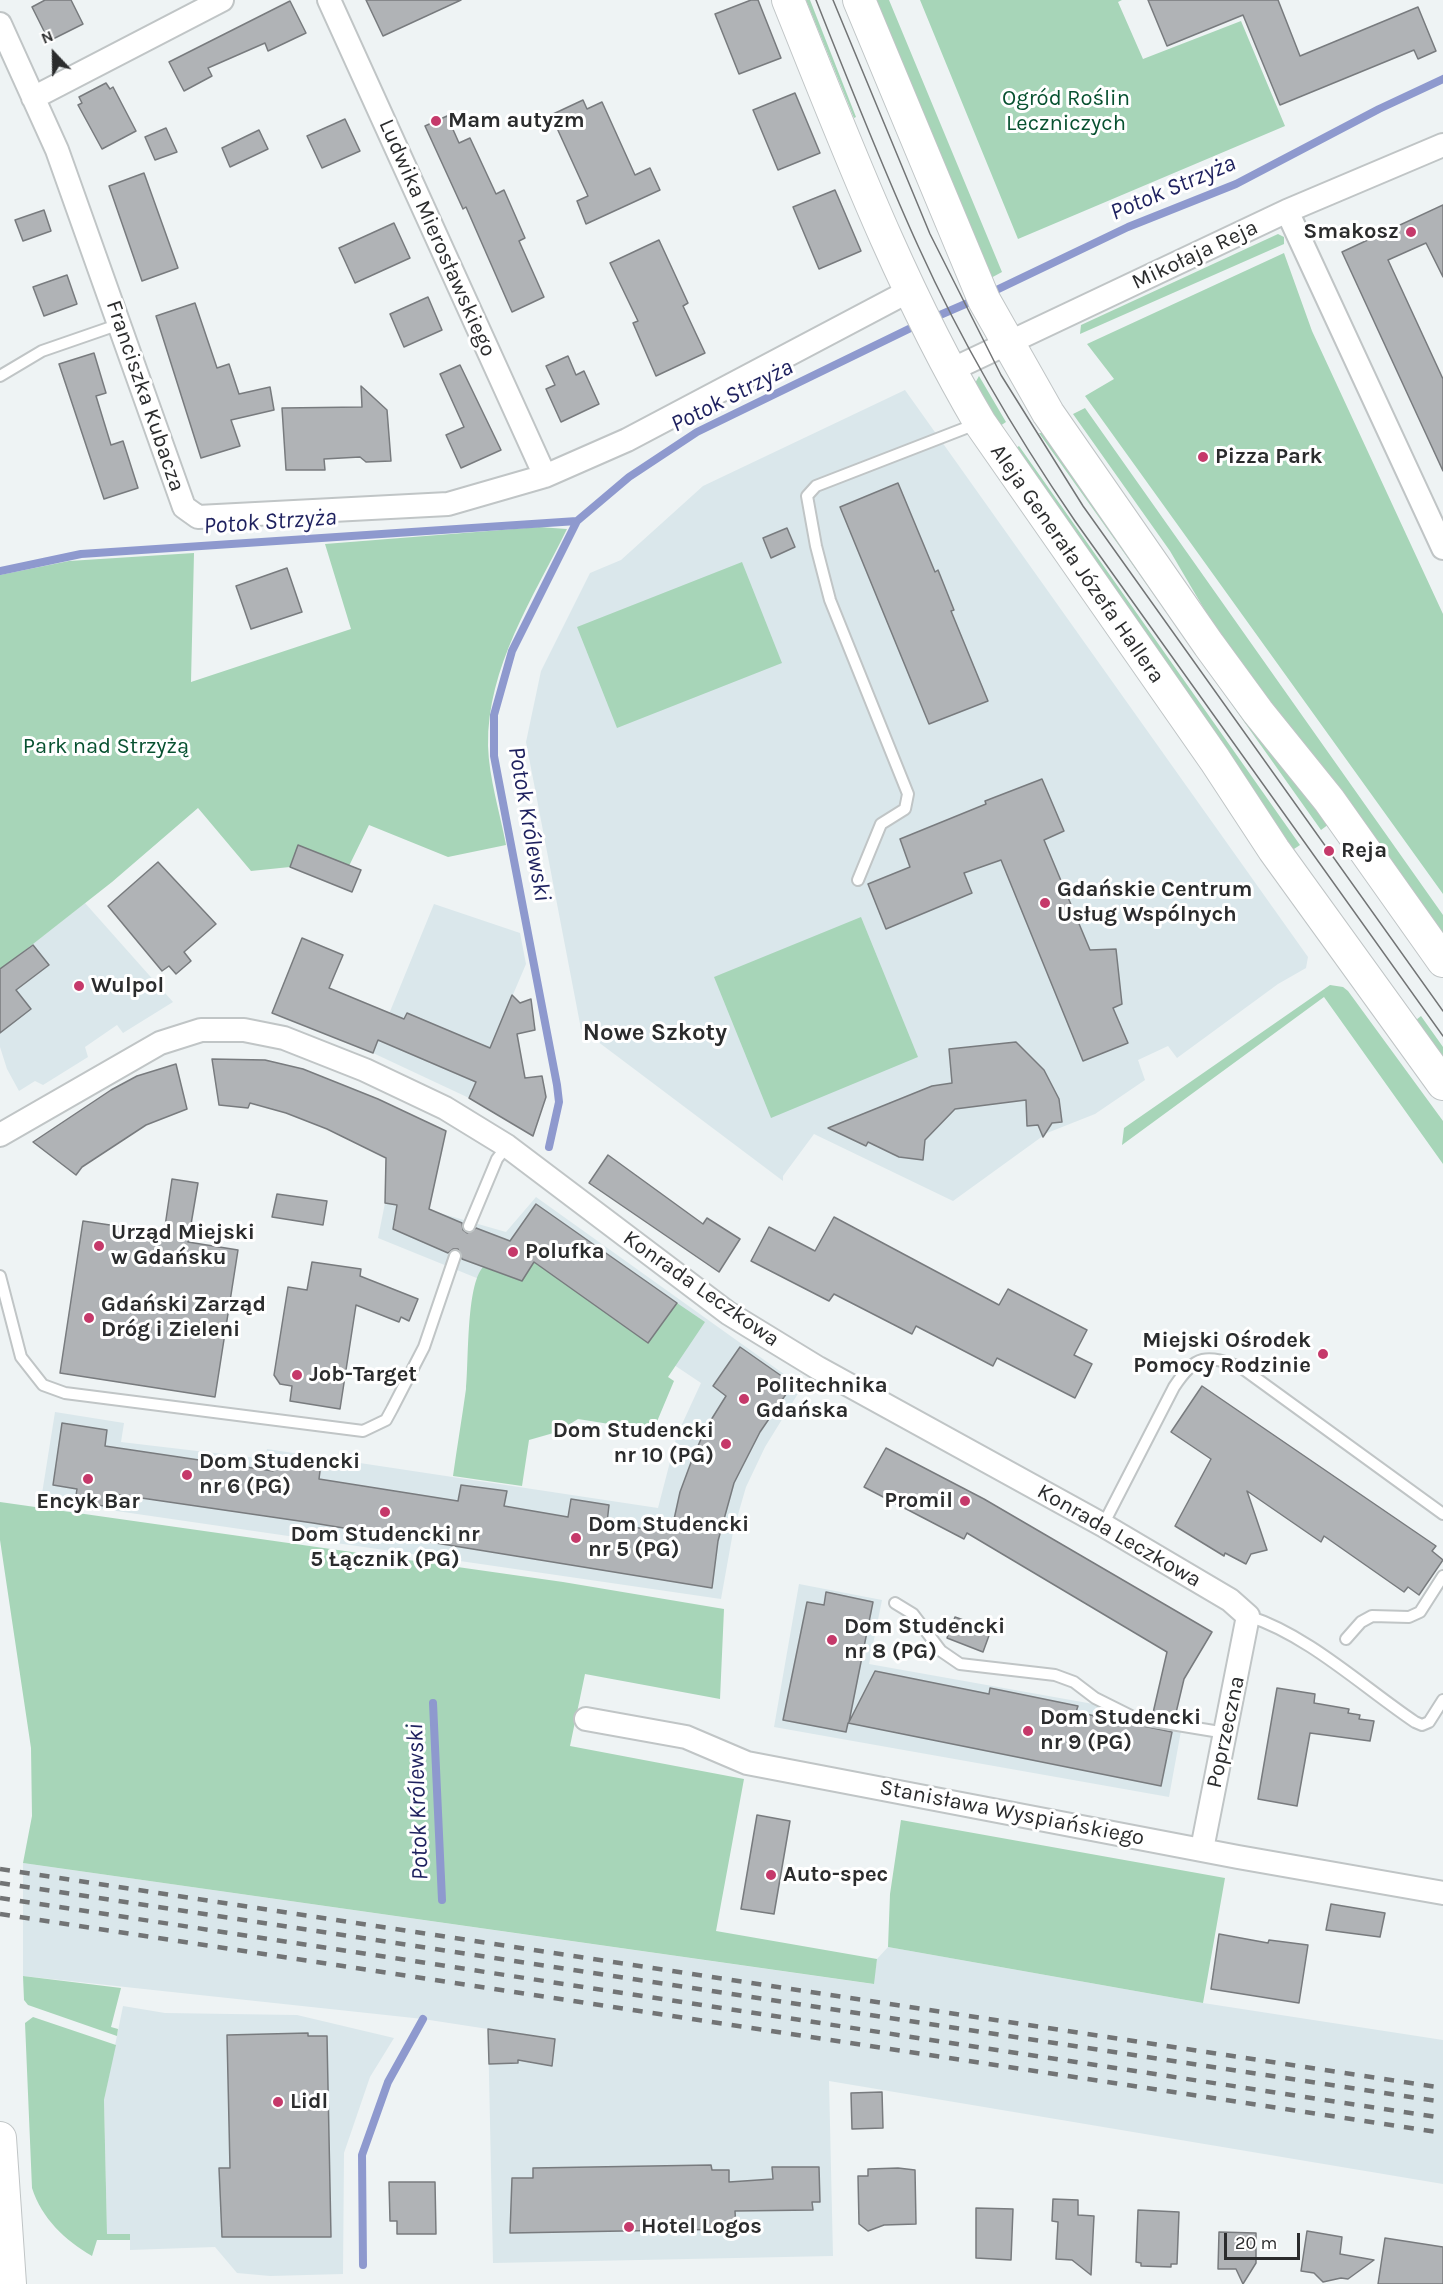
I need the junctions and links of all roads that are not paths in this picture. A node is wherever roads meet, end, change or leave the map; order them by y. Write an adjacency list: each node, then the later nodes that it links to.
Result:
1 (222, 0): 7 (street)
2 (329, 0): 16 (street, Ludwika Mierosławskiego)
3 (788, 0): 10 (main road, Aleja Generała Józefa Hallera)
4 (859, 0): 12 (main road)
5 (0, 24): 6 (street, Franciszka Kubacza)
6 (7, 61): 7 (street, Franciszka Kubacza)
7 (33, 98): 11 (street, Franciszka Kubacza)
8 (1443, 145): 9 (street, Mikołaja Reja)
9 (1287, 211): 12 (street, Mikołaja Reja); 17 (street)
10 (909, 291): 13 (main road, Aleja Generała Józefa Hallera); 16 (street, Franciszka Kubacza)
11 (121, 324): 14 (lane); 16 (street, Franciszka Kubacza)
12 (1005, 342): 13 (street, Mikołaja Reja); 19 (main road)
13 (949, 371): 15 (main road, Aleja Generała Józefa Hallera)
14 (0, 376)
15 (980, 423): 18 (lane); 20 (main road, Aleja Generała Józefa Hallera)
16 (545, 476)
17 (1443, 548)
18 (858, 880)
19 (1443, 961)
20 (1443, 1084)
21 (0, 1135): 22 (street, Konrada Leczkowa)
22 (507, 1146): 23 (lane); 27 (street, Konrada Leczkowa)
23 (469, 1226)
24 (456, 1256): 25 (lane)
25 (0, 1276)
26 (1443, 1514): 27 (lane)
27 (1103, 1525): 30 (street, Konrada Leczkowa)
28 (1443, 1576): 31 (lane)
29 (896, 1603): 34 (lane)
30 (1248, 1616): 32 (lane, Konrada Leczkowa); 34 (street, Poprzeczna)
31 (1347, 1639)
32 (1443, 1700)
33 (586, 1719): 35 (street, Stanisława Wyspiańskiego)
34 (1226, 1733): 35 (street, Poprzeczna)
35 (1202, 1849): 36 (street, Stanisława Wyspiańskiego)
36 (1443, 1893)
37 (0, 2138): 38 (main road)
38 (1, 2172): 39 (main road)
39 (10, 2284)

